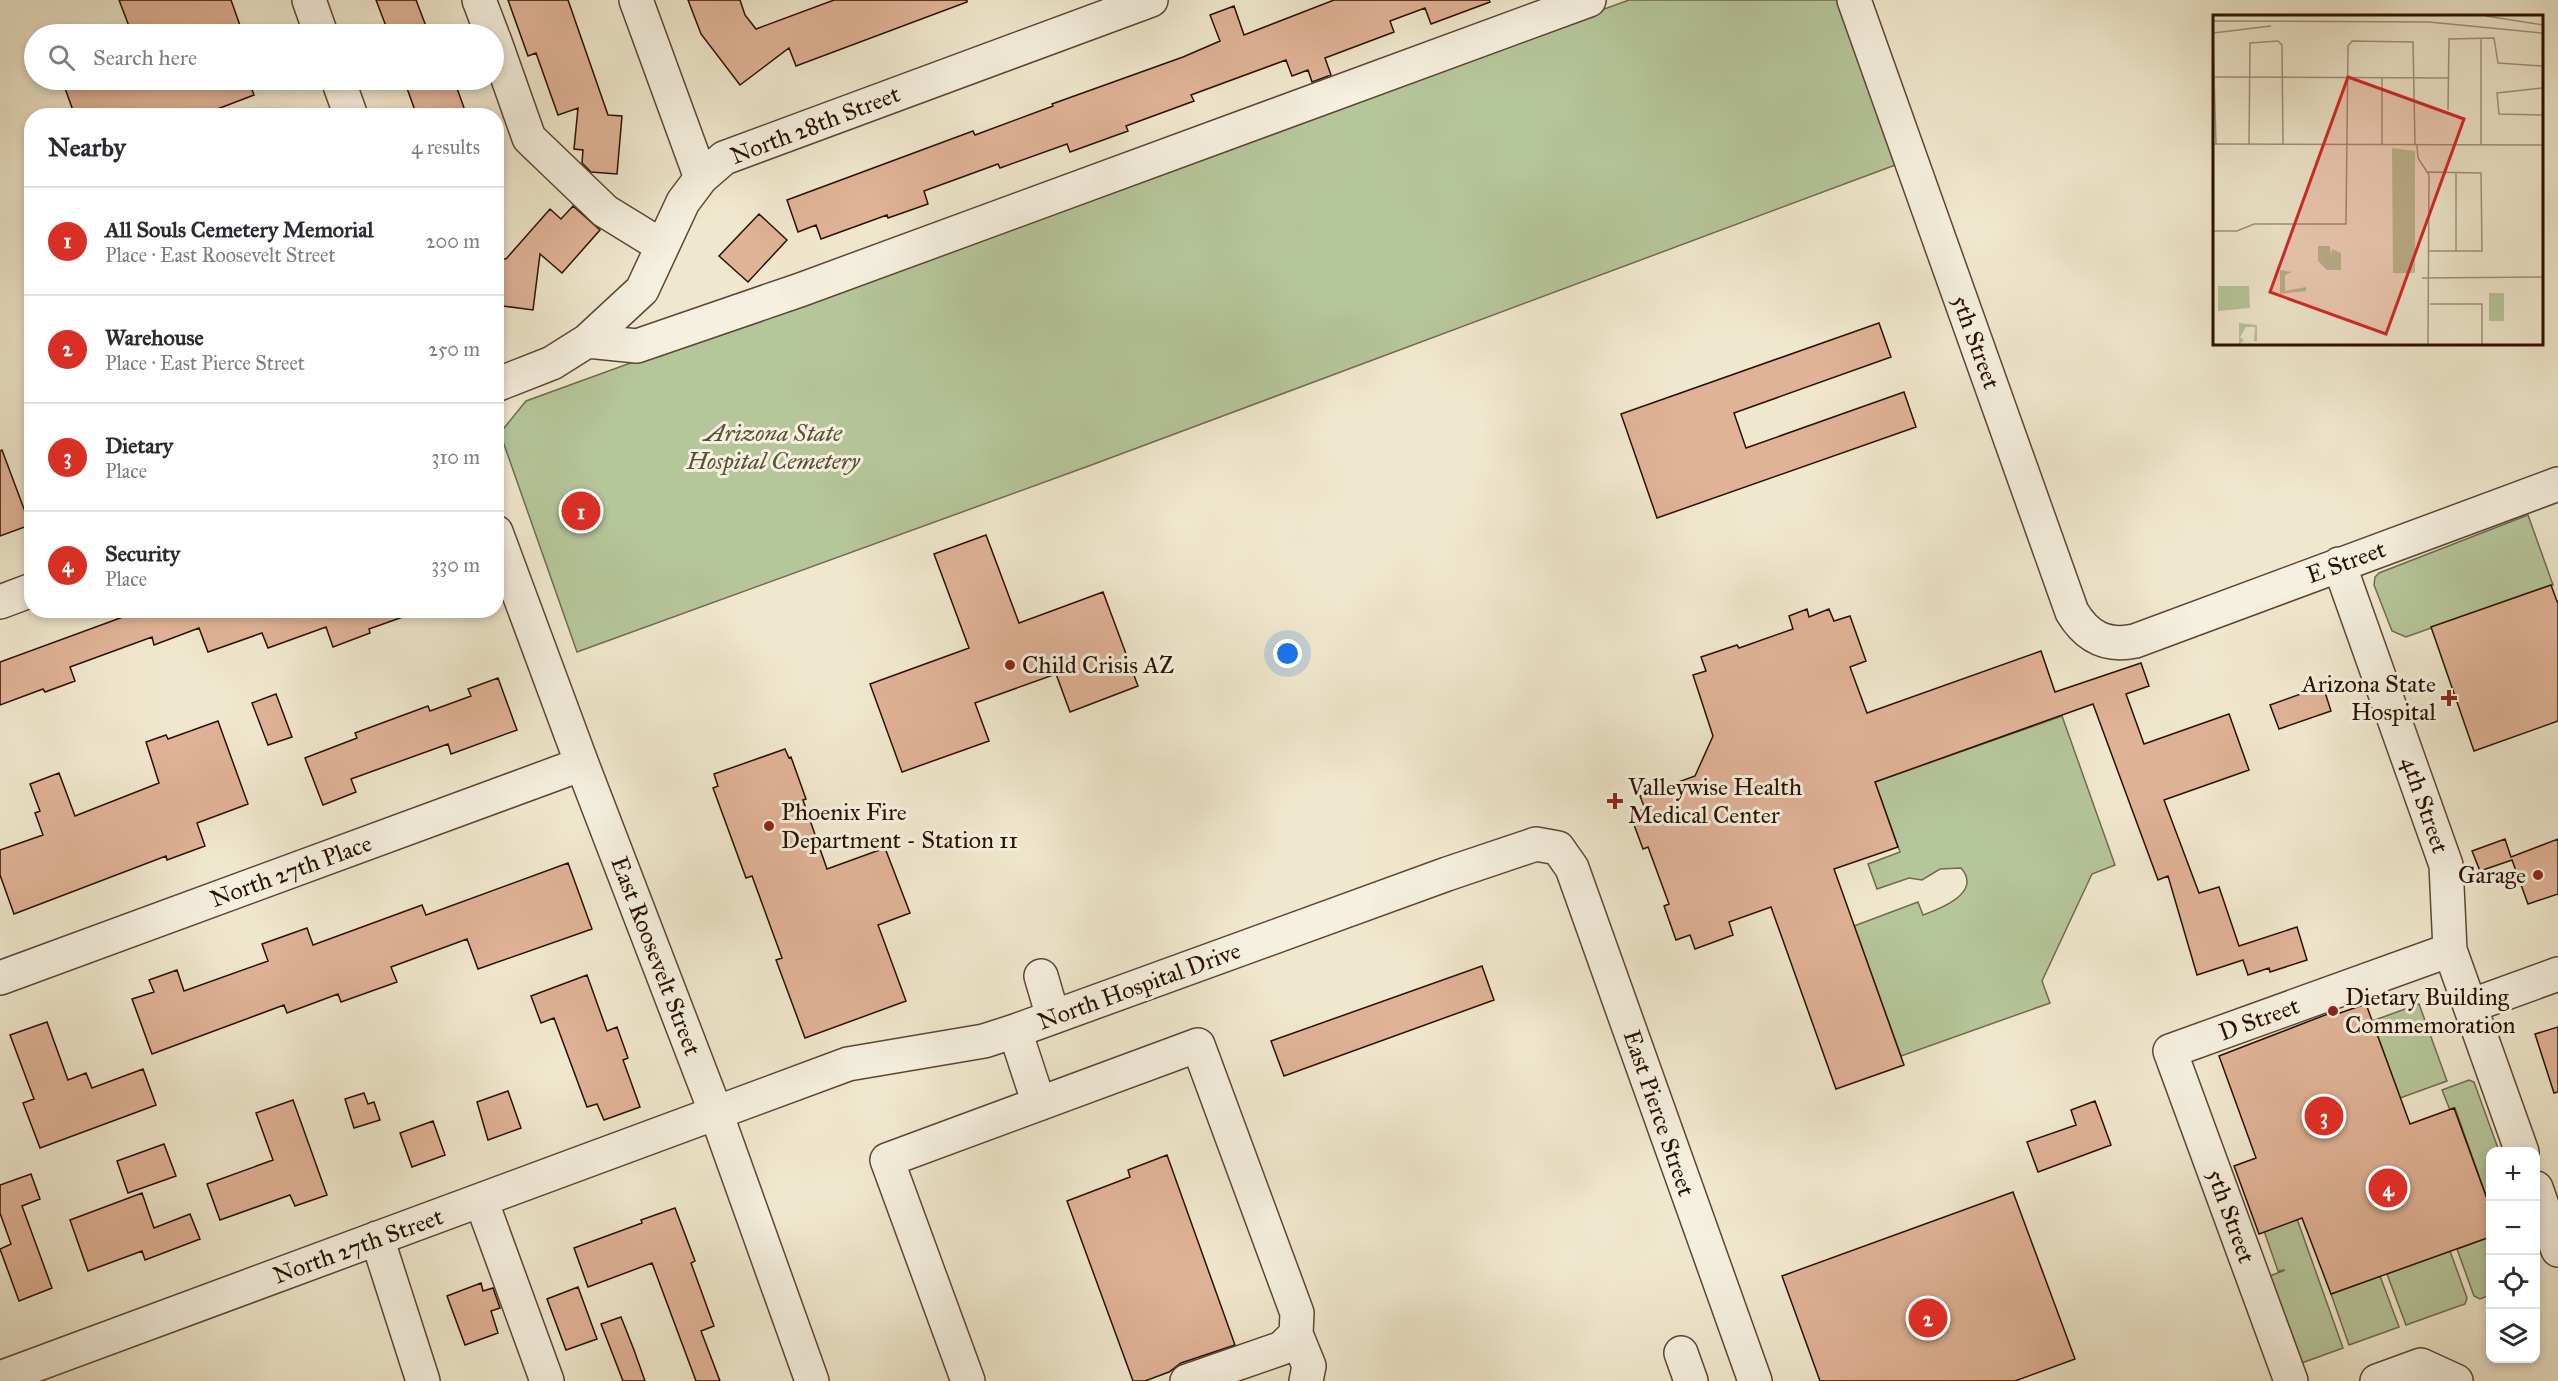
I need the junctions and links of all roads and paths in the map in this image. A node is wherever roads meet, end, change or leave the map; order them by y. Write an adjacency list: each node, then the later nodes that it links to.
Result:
1 (309, 0): 7 (street)
2 (480, 0): 8 (street)
3 (636, 0): 12 (street)
4 (1151, 0): 12 (street, North 28th Street)
5 (1588, 0): 14 (street)
6 (1854, 0): 21 (street, 5th Street)
7 (317, 24)
8 (488, 24)
9 (504, 66): 13 (street)
10 (342, 90): 11 (street)
11 (348, 108)
12 (701, 178): 13 (street, North 28th Street)
13 (662, 246): 14 (street, North 28th Street)
14 (587, 341): 15 (street, North 28th Street)
15 (504, 382)
16 (2556, 490): 18 (street, E Street)
17 (504, 554): 22 (street, East Roosevelt Street)
18 (2339, 564): 21 (street, E Street); 24 (street, 4th Street)
19 (24, 593): 20 (street)
20 (0, 602)
21 (2135, 641)
22 (582, 764): 27 (street, North 27th Place); 33 (street, East Roosevelt Street)
23 (1558, 848): 29 (street, North Hospital Drive); 47 (street, East Pierce Street)
24 (2450, 950): 28 (street, 4th Street); 31 (street, D Street)
25 (2558, 974): 28 (street)
26 (1041, 976): 29 (street)
27 (0, 978)
28 (2470, 1006): 34 (street, 4th Street)
29 (1053, 1017): 30 (street, North Hospital Drive)
30 (1015, 1031): 32 (street); 33 (street, North Hospital Drive)
31 (2170, 1051): 48 (street, 5th Street)
32 (1039, 1104): 39 (street); 44 (street)
33 (716, 1113): 35 (street, North 27th Street); 43 (street, East Roosevelt Street)
34 (2520, 1147)
35 (481, 1200): 37 (street, North 27th Street); 42 (street)
36 (2540, 1201): 38 (street)
37 (377, 1238): 40 (street, North 27th Street); 41 (street)
38 (2558, 1250)
39 (1289, 1341): 45 (street); 46 (street)
40 (1, 1377)
41 (423, 1381)
42 (547, 1381)
43 (812, 1381)
44 (968, 1381)
45 (1187, 1381)
46 (1306, 1381)
47 (1755, 1381)
48 (2291, 1381)
49 (2377, 1381): 50 (street)
50 (2456, 1381)

